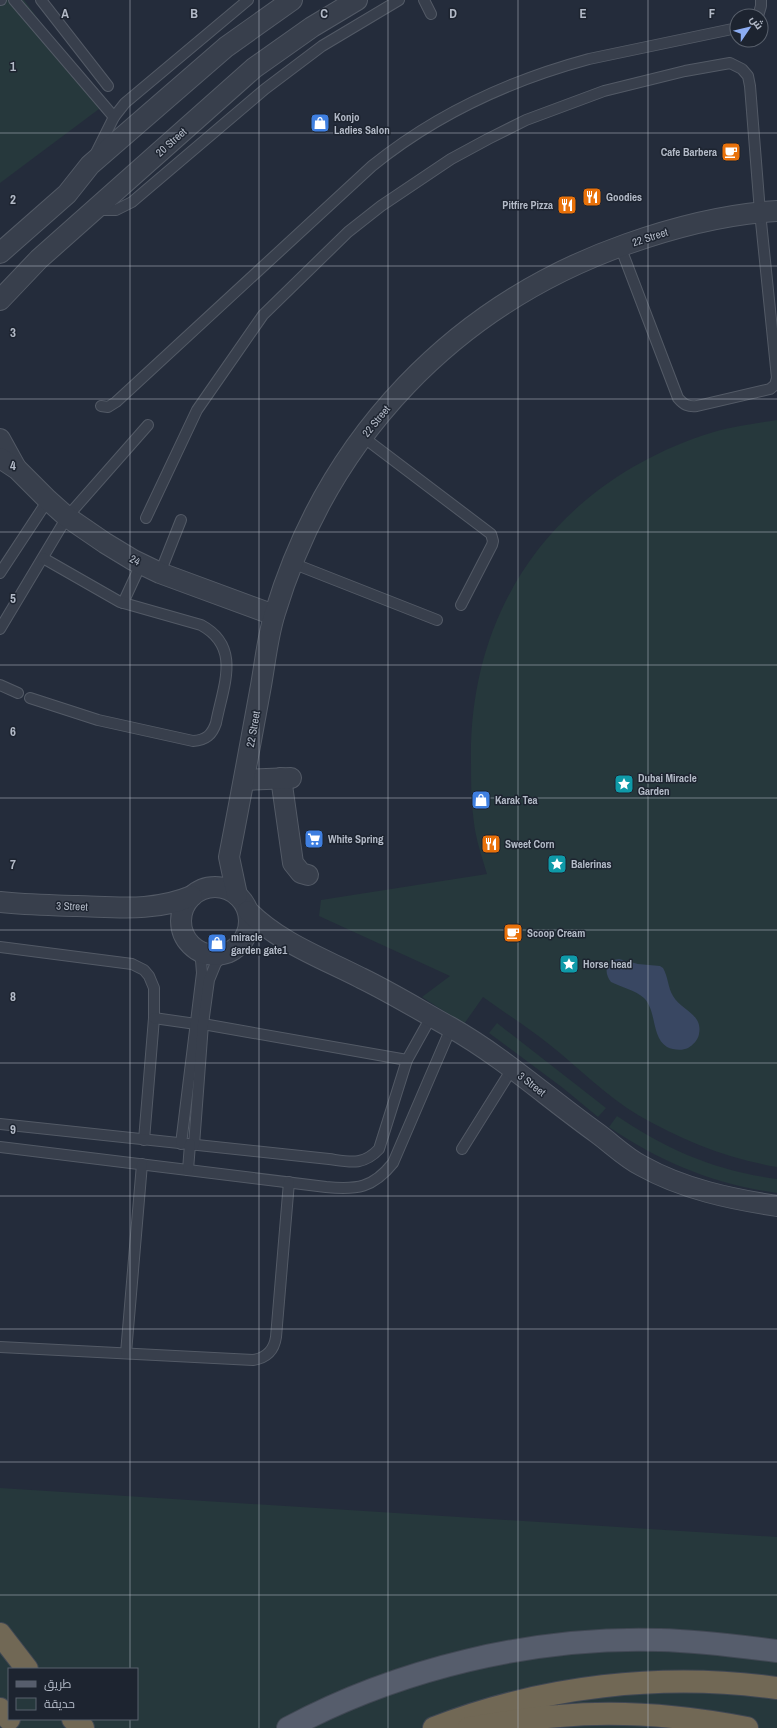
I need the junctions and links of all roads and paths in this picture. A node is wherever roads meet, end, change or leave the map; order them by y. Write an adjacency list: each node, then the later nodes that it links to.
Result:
1 (14, 0): 11 (lane)
2 (41, 0): 10 (lane)
3 (248, 0): 11 (lane)
4 (292, 0): 12 (street)
5 (357, 0): 13 (street, 20 Street)
6 (399, 0): 13 (lane)
7 (424, 0): 8 (lane)
8 (431, 14)
9 (729, 30): 18 (lane)
10 (108, 86)
11 (114, 117): 12 (lane)
12 (90, 164): 16 (street)
13 (94, 210): 17 (street, 20 Street)
14 (769, 211): 15 (street, 22 Street); 15 (lane); 26 (lane)
15 (620, 246): 20 (street, 22 Street)
16 (0, 253)
17 (0, 300)
18 (101, 406)
19 (148, 425): 25 (lane)
20 (363, 437): 29 (street, 22 Street); 34 (lane)
21 (0, 439): 23 (street, 24)
22 (0, 458): 23 (street, 24)
23 (17, 469): 24 (street, 24)
24 (48, 500): 25 (street, 24); 31 (lane)
25 (67, 517): 28 (lane); 30 (street, 24)
26 (146, 518)
27 (181, 520): 32 (lane)
28 (43, 558): 33 (lane); 37 (lane)
29 (292, 563): 35 (street, 22 Street); 36 (lane)
30 (141, 564): 32 (street, 24); 33 (lane)
31 (0, 573)
32 (160, 573): 35 (street, 24)
33 (123, 603): 40 (lane)
34 (461, 605)
35 (274, 615): 41 (street, 22 Street)
36 (437, 620)
37 (0, 629)
38 (0, 685): 39 (lane)
39 (18, 693)
40 (30, 698)
41 (244, 780): 42 (street, 22 Street); 43 (street)
42 (229, 857): 44 (street, 22 Street); 46 (street, 22 Street)
43 (308, 875)
44 (196, 894): 46 (street); 47 (street, 3 Street); 48 (street)
45 (0, 902): 47 (street, 3 Street)
46 (242, 903): 49 (street, 3 Street); 52 (street)
47 (143, 908): 48 (street, 3 Street)
48 (182, 926): 51 (street)
49 (292, 944): 52 (street, 3 Street); 53 (street, 3 Street)
50 (0, 947): 54 (lane)
51 (195, 948): 52 (street); 55 (lane)
52 (232, 950): 55 (lane)
53 (431, 1017): 56 (street, 3 Street); 57 (lane)
54 (154, 1018): 55 (lane); 60 (lane)
55 (199, 1024): 57 (lane); 61 (lane)
56 (451, 1028): 58 (street, 3 Street); 66 (lane)
57 (407, 1060): 61 (lane)
58 (512, 1069): 63 (lane); 67 (street, 3 Street)
59 (0, 1124): 60 (lane)
60 (144, 1140): 61 (lane)
61 (188, 1144): 65 (lane)
62 (0, 1147): 64 (lane)
63 (462, 1149)
64 (142, 1164): 65 (lane); 69 (lane)
65 (188, 1170): 66 (lane)
66 (290, 1182): 69 (lane)
67 (777, 1206)
68 (0, 1347): 69 (lane)
69 (126, 1353)
70 (0, 1634): 73 (highway)
71 (0, 1644): 74 (highway)
72 (777, 1651): 82 (main road)
73 (25, 1668)
74 (25, 1668)
75 (777, 1688): 83 (highway)
76 (0, 1709): 77 (highway)
77 (8, 1718)
78 (10, 1720): 80 (highway)
79 (74, 1720): 81 (highway)
80 (18, 1728)
81 (83, 1728)
82 (288, 1728)
83 (434, 1728)
84 (469, 1728): 85 (highway)
85 (746, 1728)

